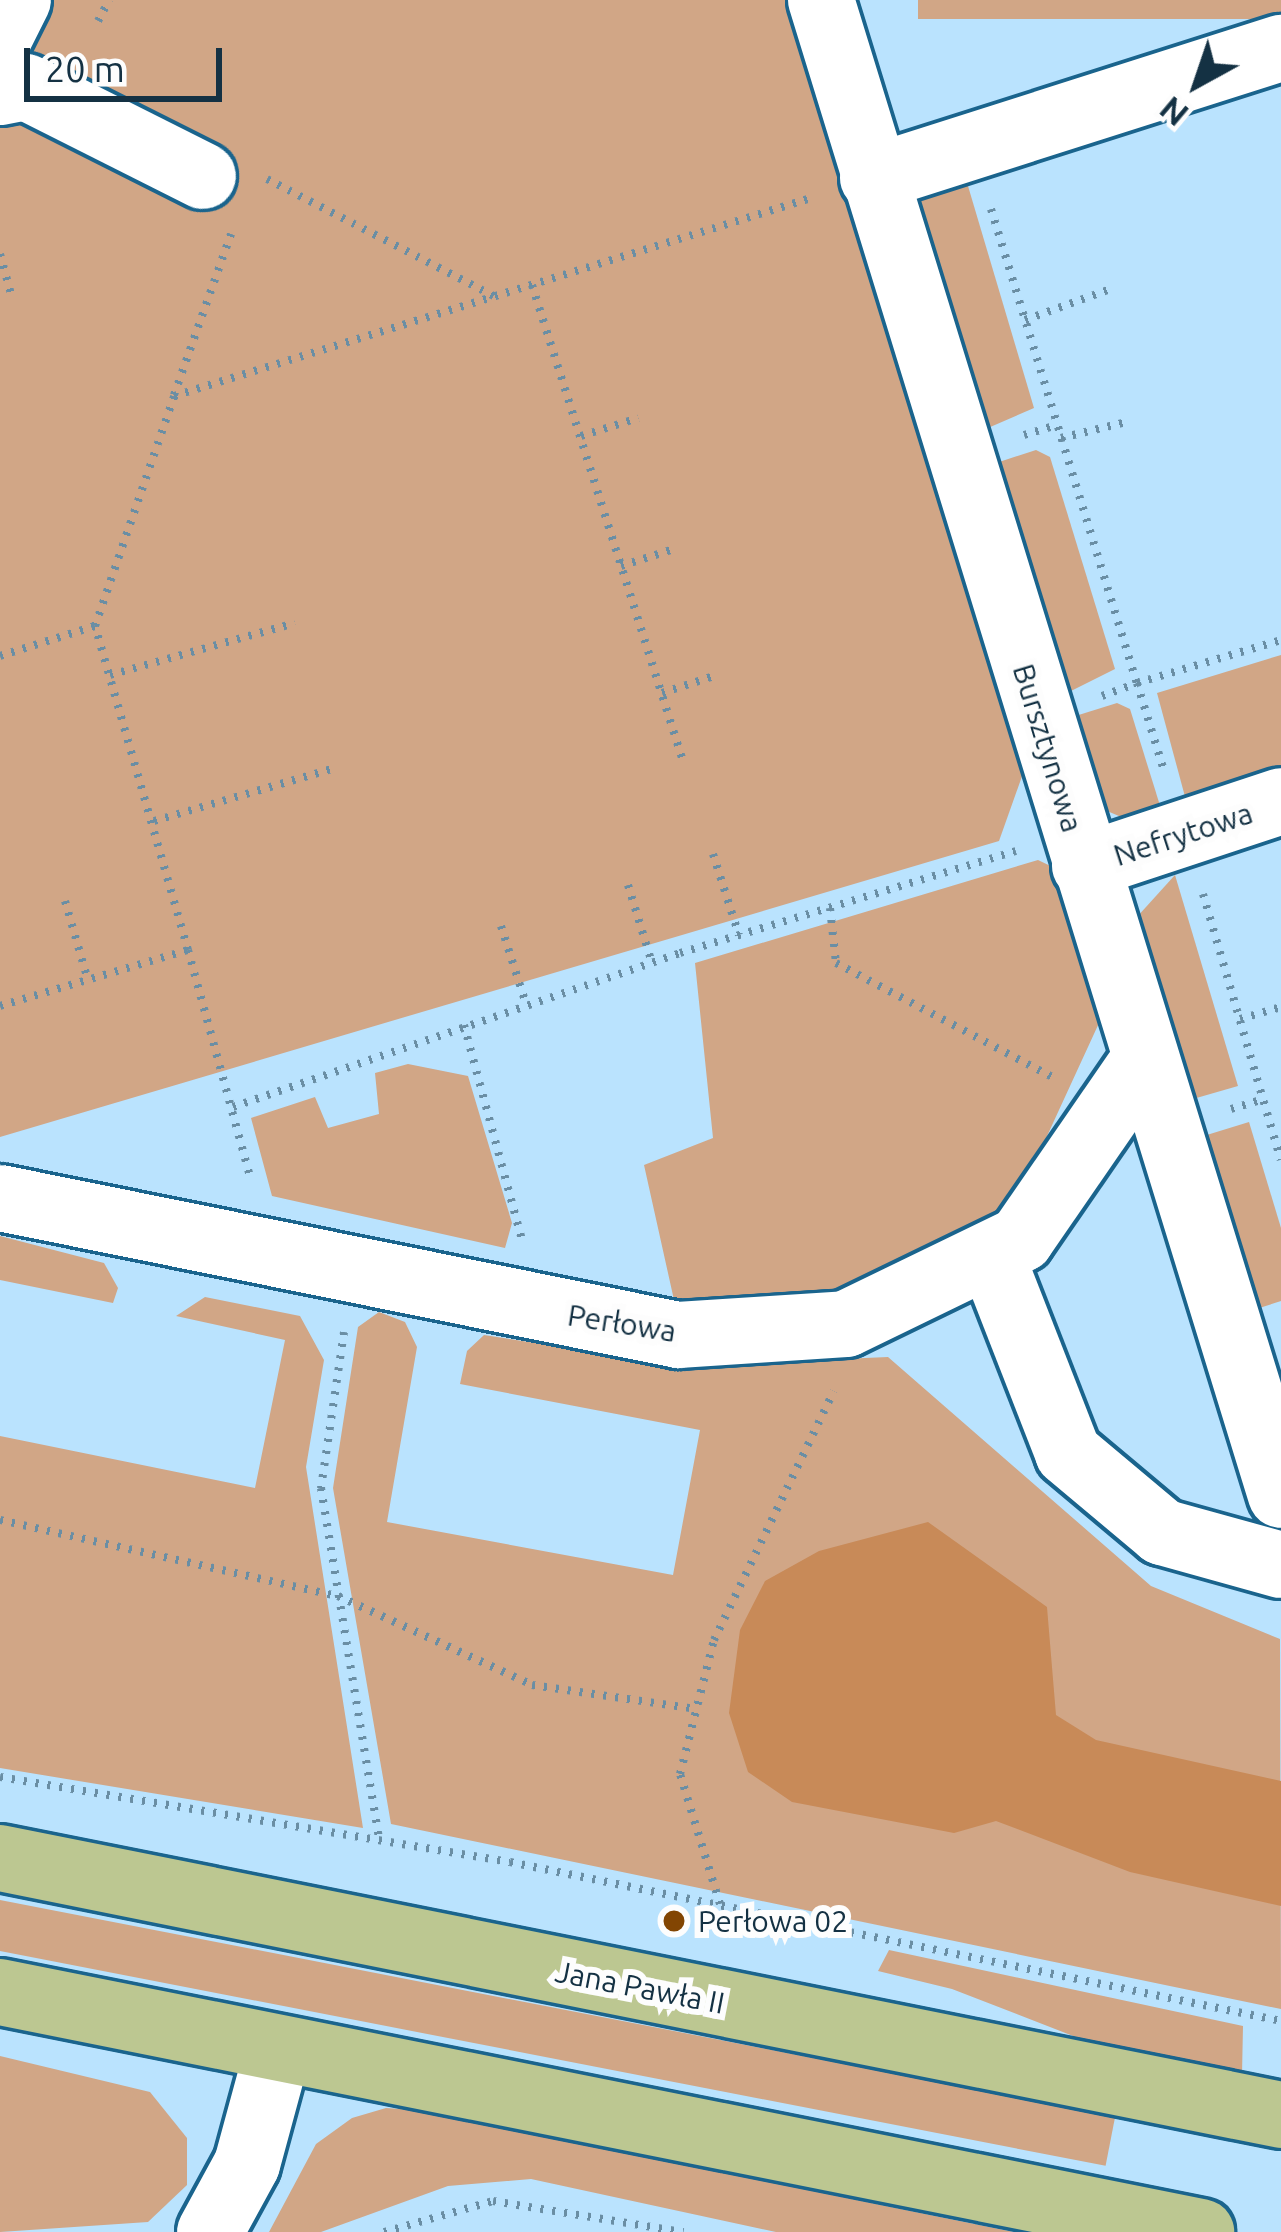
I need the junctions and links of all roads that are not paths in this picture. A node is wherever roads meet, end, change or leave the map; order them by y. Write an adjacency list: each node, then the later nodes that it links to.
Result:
1 (18, 0): 3 (street)
2 (821, 0): 6 (street, Bursztynowa)
3 (0, 36)
4 (1281, 48): 6 (street)
5 (0, 92): 7 (street)
6 (873, 178): 9 (street, Bursztynowa)
7 (232, 186)
8 (1281, 801): 9 (street, Nefrytowa)
9 (1080, 850): 10 (street, Bursztynowa)
10 (1128, 1083): 12 (street, Perłowa); 13 (street, Bursztynowa)
11 (0, 1198): 12 (street, Perłowa)
12 (991, 1255): 14 (street)
13 (1281, 1495)
14 (1281, 1564)
15 (0, 1858): 18 (main road, Jana Pawła II)
16 (0, 1992): 17 (main road)
17 (278, 2050): 19 (street); 20 (main road)
18 (1281, 2114)
19 (210, 2232)
20 (1202, 2232)

